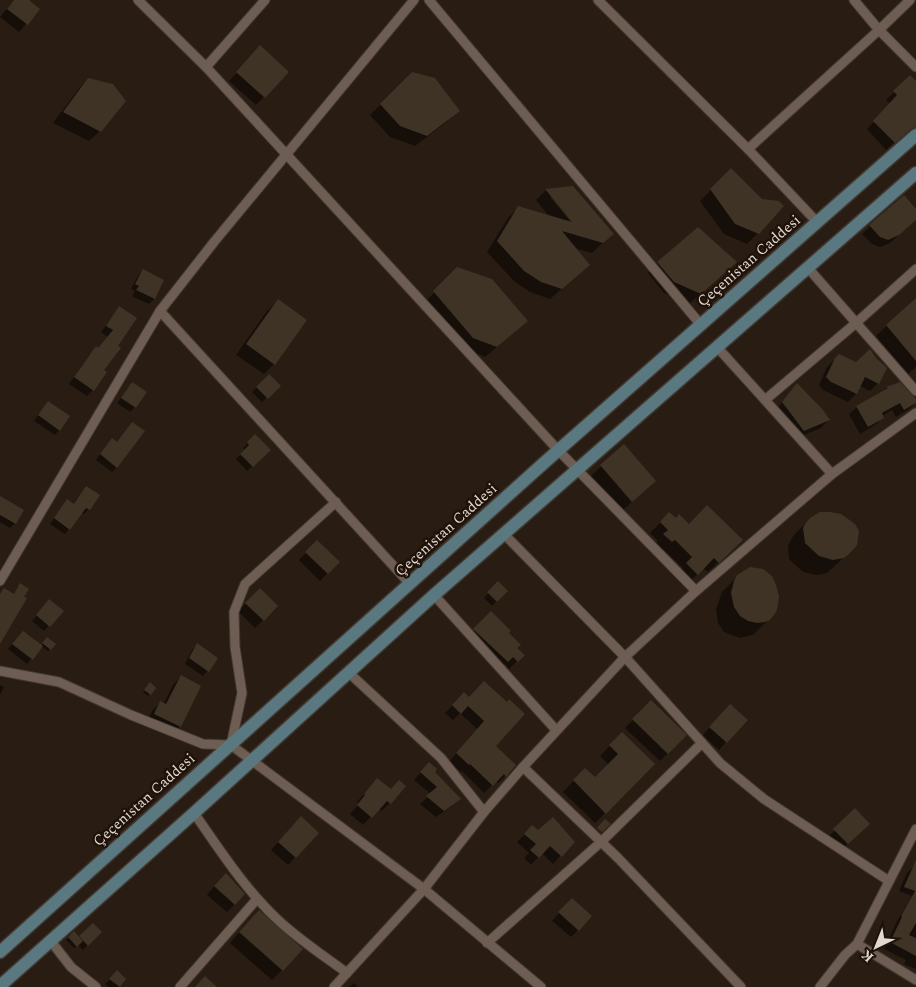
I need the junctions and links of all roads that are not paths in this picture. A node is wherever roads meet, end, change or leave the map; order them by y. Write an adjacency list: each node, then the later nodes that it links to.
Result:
1 (138, 0): 9 (street)
2 (265, 0): 9 (street)
3 (414, 0): 13 (street)
4 (429, 0): 20 (street)
5 (598, 0): 12 (street)
6 (854, 0): 8 (street)
7 (910, 0): 8 (street)
8 (879, 30): 10 (street); 12 (street)
9 (206, 67): 13 (street)
10 (916, 67)
11 (916, 135): 15 (main road, Çeçenistan Caddesi)
12 (748, 149): 15 (street)
13 (287, 154): 18 (street); 25 (street)
14 (916, 173): 16 (main road)
15 (817, 222): 20 (main road, Çeçenistan Caddesi)
16 (808, 268): 19 (street); 21 (main road)
17 (916, 269): 19 (street)
18 (160, 311): 28 (street); 30 (street)
19 (856, 323): 22 (street); 23 (street)
20 (701, 325): 25 (main road, Çeçenistan Caddesi)
21 (717, 347): 23 (street); 26 (main road)
22 (916, 391)
23 (765, 400): 27 (street)
24 (916, 413): 27 (street)
25 (558, 450): 26 (street); 31 (main road, Çeçenistan Caddesi)
26 (577, 470): 29 (main road); 32 (street)
27 (832, 474): 32 (street)
28 (336, 502): 31 (street); 39 (street)
29 (504, 534): 33 (main road); 34 (street)
30 (0, 582)
31 (410, 584): 39 (main road, Çeçenistan Caddesi)
32 (696, 591): 34 (street)
33 (434, 595): 36 (main road); 37 (street)
34 (625, 657): 37 (street); 38 (street)
35 (0, 670): 39 (street)
36 (348, 672): 40 (main road); 42 (street)
37 (556, 730): 41 (street)
38 (702, 742): 45 (street); 46 (street)
39 (231, 745): 40 (street); 52 (main road, Çeçenistan Caddesi)
40 (252, 760): 43 (main road); 47 (street)
41 (523, 767): 42 (street); 45 (street)
42 (484, 812): 47 (street)
43 (194, 813): 48 (street); 49 (main road)
44 (916, 829): 46 (street)
45 (601, 842): 50 (street); 60 (street)
46 (889, 881): 51 (street)
47 (424, 889): 50 (street); 53 (street)
48 (257, 899): 53 (street); 57 (street)
49 (50, 940): 55 (main road); 56 (street)
50 (487, 943): 59 (street)
51 (857, 944): 54 (street); 61 (street)
52 (0, 952)
53 (347, 973): 58 (street)
54 (916, 980)
55 (0, 986)
56 (96, 987)
57 (180, 987)
58 (334, 987)
59 (540, 987)
60 (741, 987)
61 (820, 987)

